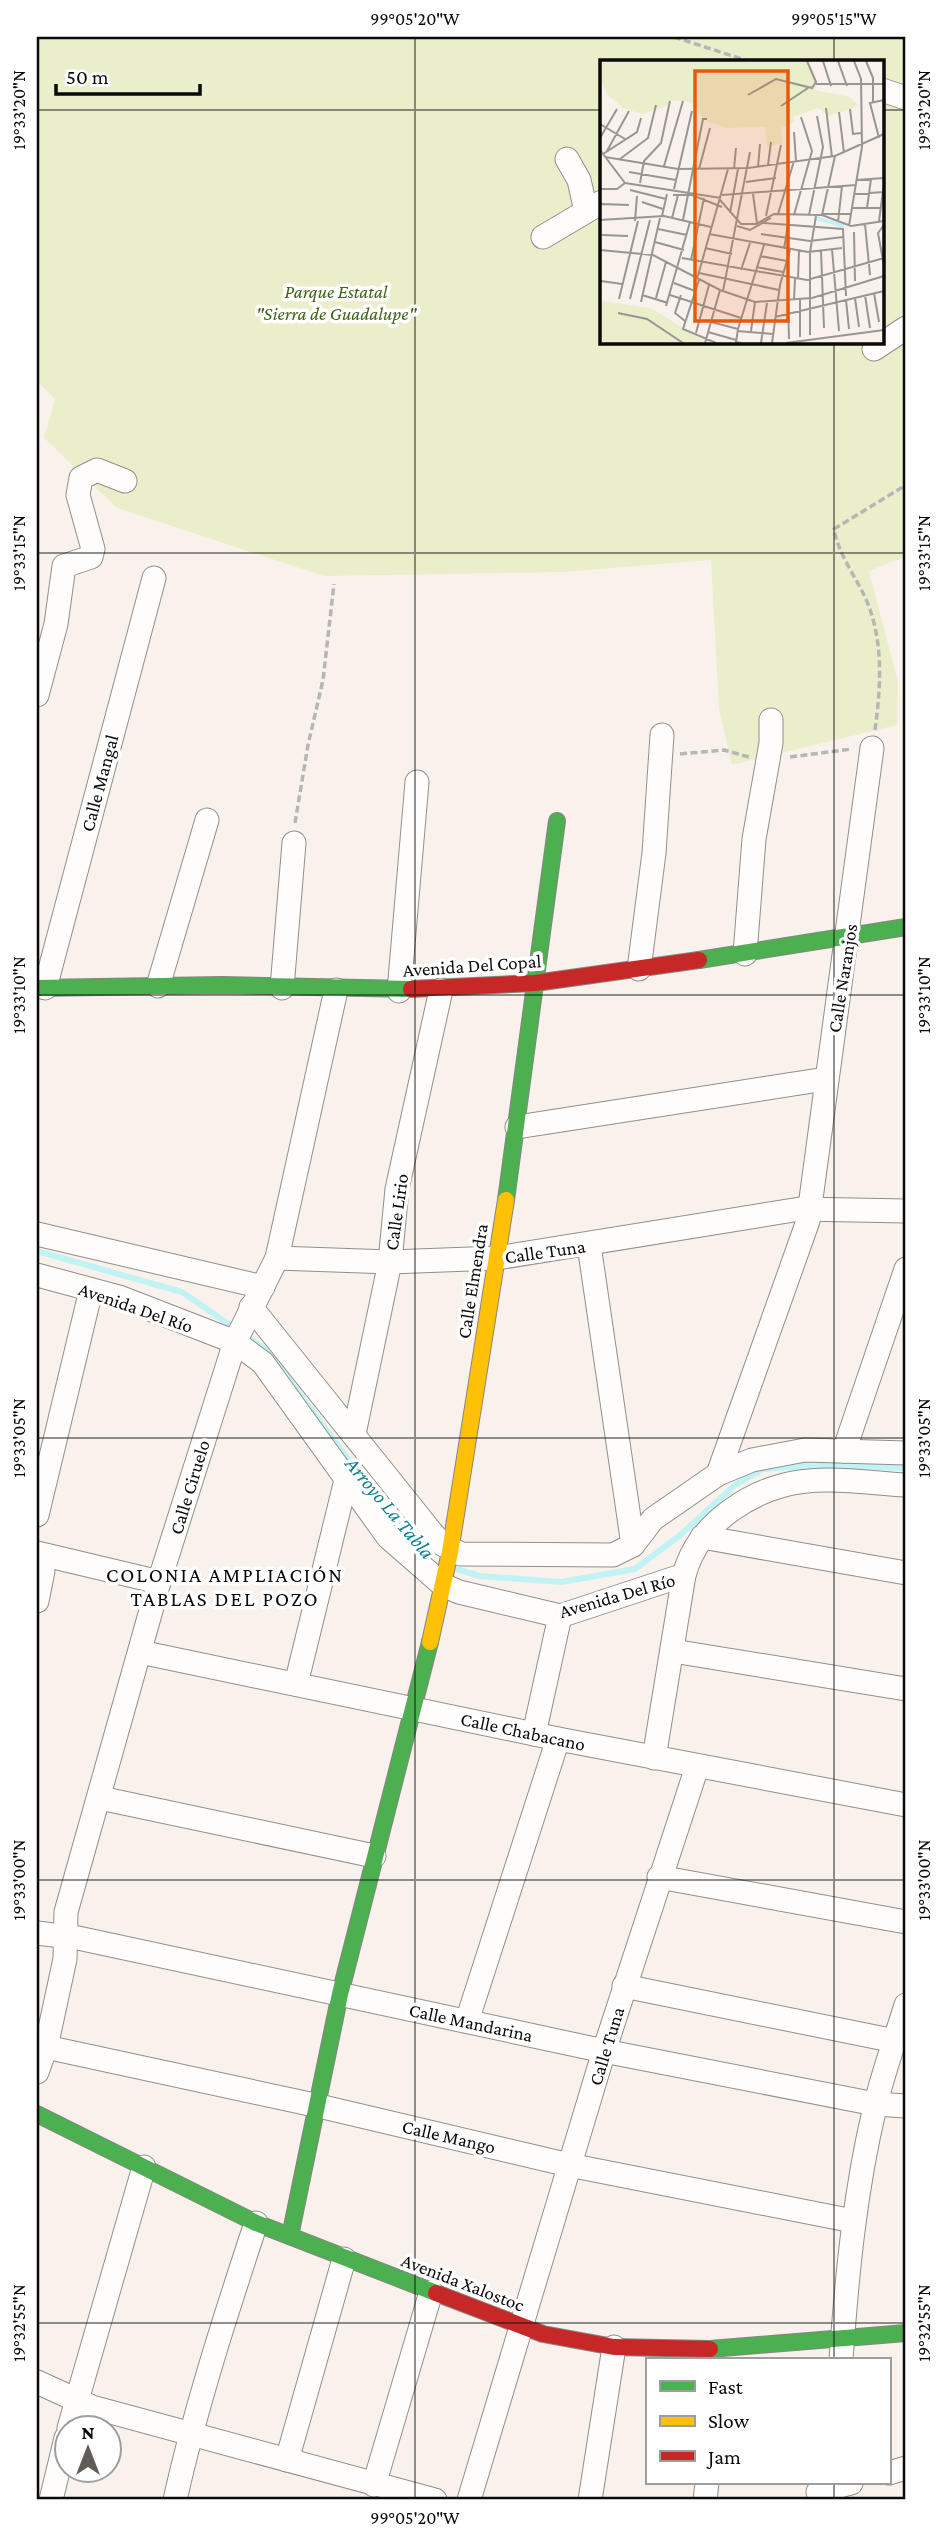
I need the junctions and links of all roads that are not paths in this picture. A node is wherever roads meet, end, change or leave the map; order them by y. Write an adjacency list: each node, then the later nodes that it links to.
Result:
1 (884, 91): 2 (street)
2 (906, 98)
3 (567, 159): 4 (street)
4 (594, 207): 5 (street)
5 (543, 237)
6 (906, 328): 7 (street)
7 (884, 342)
8 (883, 343): 9 (street)
9 (874, 349)
10 (125, 481): 12 (street)
11 (154, 578): 26 (street, Calle Mangal)
12 (37, 695)
13 (771, 720): 22 (street)
14 (661, 745): 23 (street)
15 (872, 748): 21 (street, Calle Naranjos)
16 (417, 782): 29 (street)
17 (207, 820): 25 (street)
18 (557, 821): 24 (street, Calle Elmendra)
19 (294, 843): 27 (street)
20 (906, 928): 21 (street, Avenida Del Copal)
21 (849, 936): 22 (street, Avenida Del Copal); 31 (street, Calle Naranjos)
22 (745, 954): 23 (street, Avenida Del Copal)
23 (639, 970): 24 (street, Avenida Del Copal)
24 (535, 983): 30 (street, Avenida Del Copal); 32 (street, Calle Elmendra)
25 (158, 986): 26 (street, Avenida Del Copal); 27 (street, Avenida Del Copal)
26 (41, 988)
27 (282, 988): 28 (street, Avenida Del Copal)
28 (336, 990): 29 (street, Avenida Del Copal); 37 (street, Calle Ciruelo)
29 (399, 990): 30 (street, Avenida Del Copal)
30 (441, 990): 39 (street, Calle Lirio)
31 (826, 1079): 32 (street); 33 (street, Calle Naranjos)
32 (517, 1127): 38 (street, Calle Elmendra)
33 (809, 1208): 34 (street, Calle Tuna); 36 (street, Calle Tuna); 48 (street)
34 (906, 1211)
35 (37, 1234): 42 (street)
36 (589, 1245): 38 (street, Calle Tuna); 53 (street)
37 (277, 1258): 39 (street, Calle Tuna); 42 (street, Calle Ciruelo)
38 (497, 1258): 39 (street, Calle Tuna); 54 (street, Calle Elmendra)
39 (390, 1262): 45 (street, Calle Lirio)
40 (906, 1269): 46 (street)
41 (37, 1275): 43 (street, Avenida Del Río)
42 (263, 1287): 44 (street, Calle Ciruelo)
43 (91, 1290): 44 (street, Avenida Del Río); 51 (street)
44 (241, 1327): 45 (street); 49 (street, Avenida Del Río); 59 (street, Calle Ciruelo)
45 (354, 1434): 54 (street)
46 (844, 1451): 47 (street); 48 (street)
47 (906, 1453)
48 (718, 1474): 53 (street)
49 (346, 1480): 58 (street, Avenida Del Río); 64 (street)
50 (906, 1485): 52 (street, Avenida Del Río)
51 (37, 1515)
52 (702, 1537): 56 (street); 57 (street, Avenida Del Río)
53 (633, 1545): 54 (street, Avenida Del Río)
54 (450, 1551): 58 (street, Calle Elmendra)
55 (37, 1553): 59 (street); 60 (street)
56 (906, 1573)
57 (684, 1575): 61 (street, Avenida Del Río); 62 (street)
58 (444, 1581): 61 (street, Avenida Del Río); 66 (street, Calle Elmendra)
59 (159, 1582): 63 (street, Calle Ciruelo)
60 (37, 1601)
61 (560, 1616): 67 (street)
62 (673, 1651): 65 (street); 69 (street)
63 (140, 1652): 64 (street, Calle Chabacano); 71 (street, Calle Ciruelo)
64 (296, 1684): 66 (street, Calle Chabacano)
65 (906, 1689)
66 (415, 1709): 67 (street, Calle Chabacano); 73 (street, Calle Elmendra)
67 (534, 1734): 68 (street, Calle Chabacano)
68 (558, 1739): 69 (street, Calle Chabacano); 81 (street)
69 (654, 1758): 70 (street, Calle Chabacano)
70 (697, 1767): 72 (street, Calle Chabacano); 74 (street, Calle Tuna)
71 (100, 1798): 73 (street); 77 (street, Calle Ciruelo)
72 (906, 1805)
73 (374, 1856): 79 (street, Calle Elmendra)
74 (659, 1877): 75 (street); 78 (street, Calle Tuna)
75 (906, 1922)
76 (37, 1933): 77 (street, Calle Mandarina)
77 (64, 1937): 79 (street, Calle Mandarina); 83 (street, Calle Ciruelo)
78 (624, 1986): 82 (street); 84 (street, Calle Tuna)
79 (340, 1994): 81 (street, Calle Mandarina); 87 (street, Calle Elmendra)
80 (906, 2005): 82 (street)
81 (467, 2021): 84 (street, Calle Mandarina)
82 (895, 2041): 86 (street)
83 (46, 2047): 85 (street, Calle Ciruelo); 87 (street, Calle Mango)
84 (604, 2051): 86 (street, Calle Mandarina); 90 (street, Calle Tuna)
85 (37, 2072)
86 (875, 2104): 88 (street, Calle Mandarina); 92 (street)
87 (318, 2106): 90 (street, Calle Mango); 94 (street, Calle Elmendra)
88 (906, 2106)
89 (37, 2116): 91 (street, Avenida Xalostoc)
90 (569, 2165): 92 (street, Calle Mango); 97 (street, Calle Tuna)
91 (144, 2167): 93 (street, Avenida Xalostoc); 103 (street)
92 (853, 2221): 100 (street)
93 (256, 2223): 94 (street, Avenida Xalostoc); 105 (street)
94 (290, 2236): 95 (street, Avenida Xalostoc)
95 (344, 2259): 96 (street, Avenida Xalostoc); 106 (street)
96 (431, 2292): 97 (street, Avenida Xalostoc); 108 (street)
97 (520, 2327): 99 (street, Avenida Xalostoc); 112 (street, Calle Tuna)
98 (906, 2333): 100 (street, Avenida Xalostoc)
99 (614, 2347): 101 (street, Avenida Xalostoc); 113 (street)
100 (841, 2350): 101 (street, Avenida Xalostoc)
101 (728, 2355)
102 (37, 2382): 103 (street)
103 (76, 2401): 104 (street); 105 (street)
104 (73, 2414)
105 (190, 2434): 106 (street); 110 (street)
106 (287, 2460): 108 (street)
107 (847, 2484): 109 (street)
108 (374, 2485): 111 (street)
109 (818, 2492)
110 (175, 2500)
111 (435, 2500)
112 (468, 2500)
113 (590, 2500)

